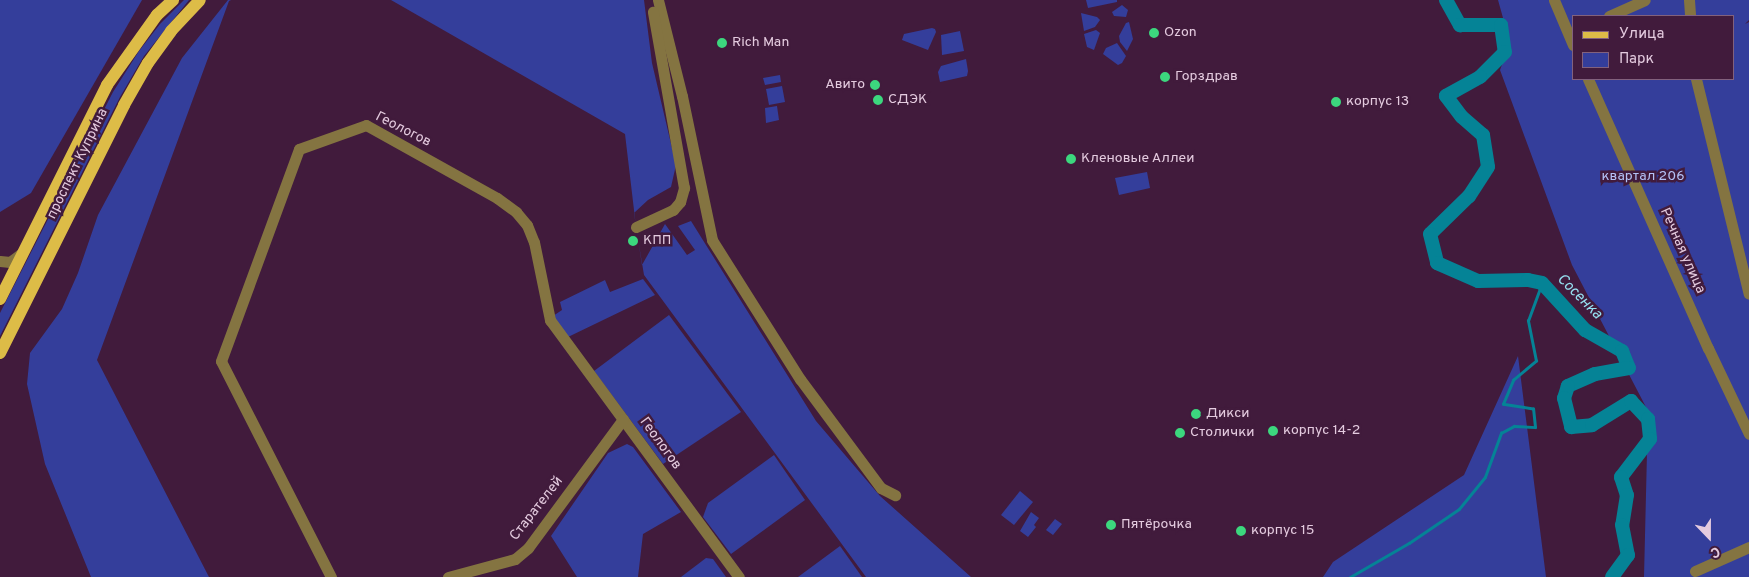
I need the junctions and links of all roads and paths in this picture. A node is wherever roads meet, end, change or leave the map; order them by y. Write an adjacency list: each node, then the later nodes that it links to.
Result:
1 (173, 0): 14 (main road, проспект Куприна)
2 (200, 0): 18 (main road, проспект Куприна)
3 (651, 0): 13 (street)
4 (658, 0): 21 (street)
5 (1554, 0): 10 (street)
6 (1645, 0): 8 (street)
7 (1689, 0): 9 (street)
8 (1611, 15)
9 (1690, 15)
10 (1570, 31)
11 (1588, 80): 20 (street, Речная улица)
12 (1696, 80): 16 (street)
13 (636, 227)
14 (22, 253): 15 (street); 17 (main road, проспект Куприна)
15 (0, 261)
16 (1749, 294)
17 (0, 299)
18 (0, 353)
19 (623, 419): 24 (street, Геологов); 25 (street, Старателей); 26 (street, Геологов)
20 (1749, 434)
21 (895, 495)
22 (1749, 547): 23 (street)
23 (1695, 571)
24 (331, 577)
25 (448, 577)
26 (739, 577)

